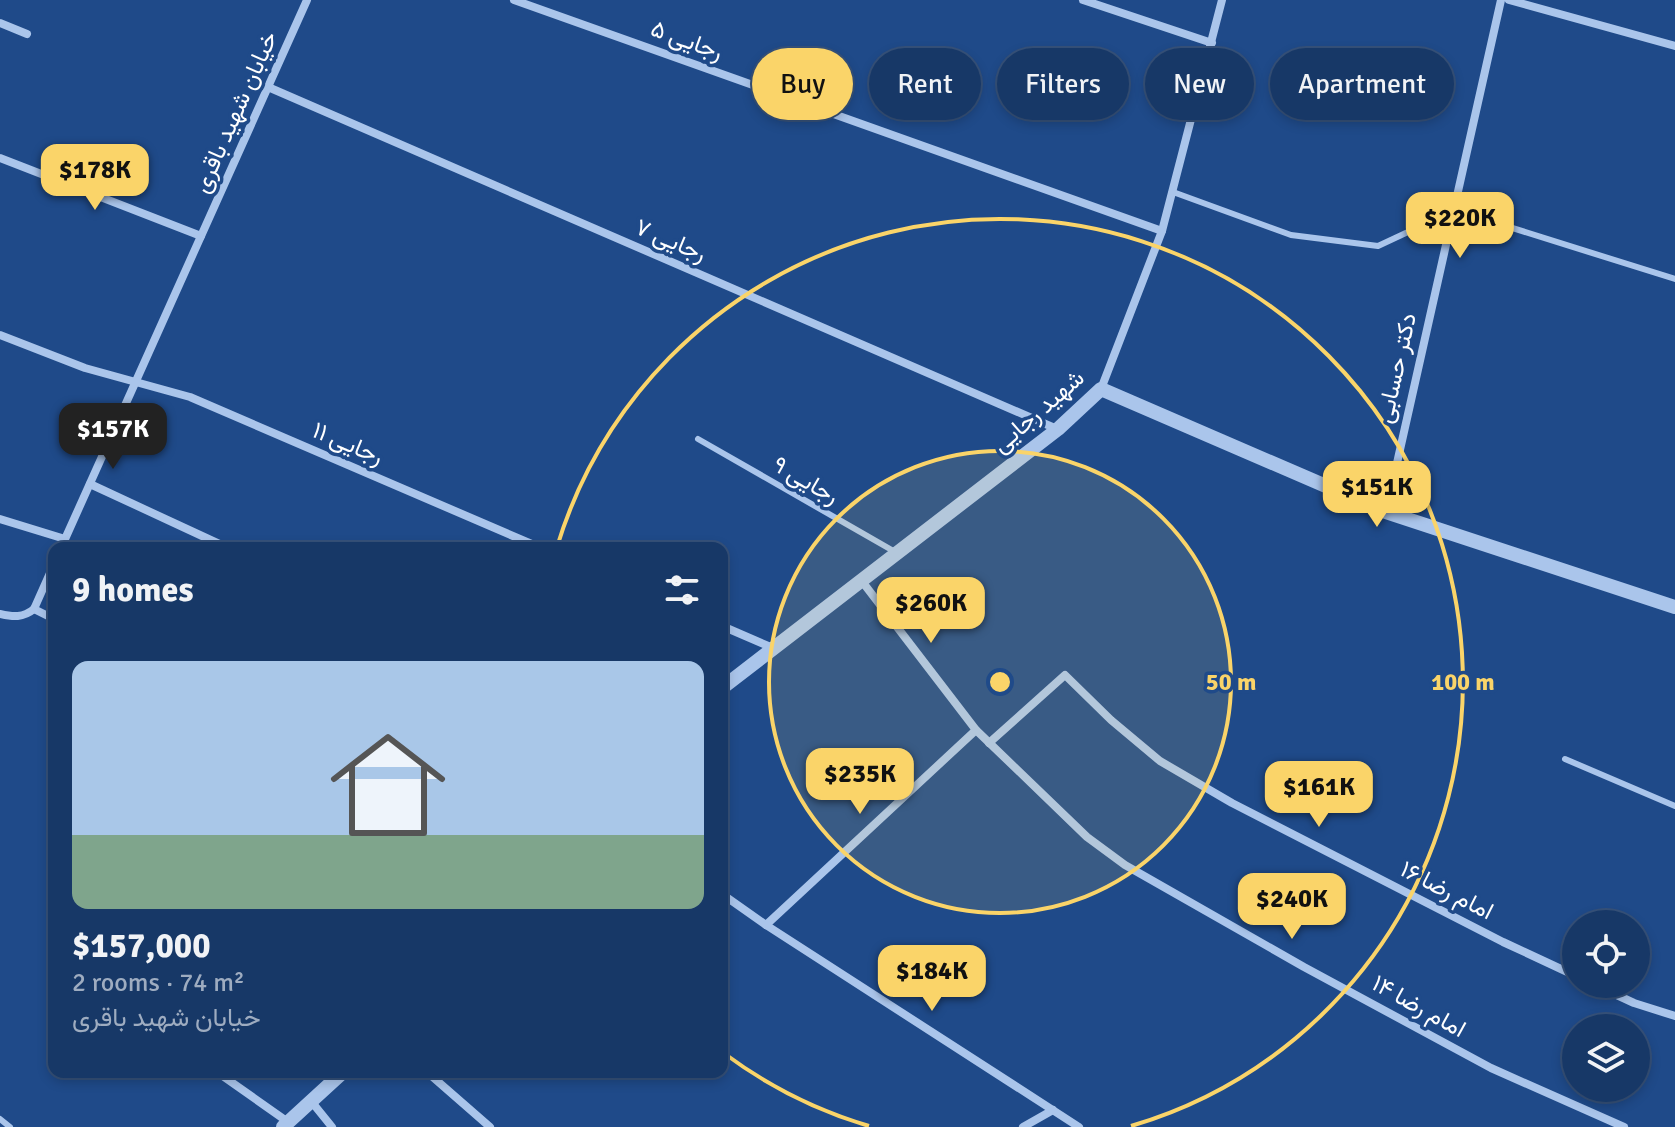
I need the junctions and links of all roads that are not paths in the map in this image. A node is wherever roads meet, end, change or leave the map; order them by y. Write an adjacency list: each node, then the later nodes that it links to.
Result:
1 (307, 0): 11 (street, خیابان شهید باقری)
2 (514, 0): 15 (street, رجایی ۵)
3 (1083, 0): 9 (street)
4 (1222, 0): 9 (street, شهید رجایی)
5 (1501, 0): 14 (street, دکتر حسابی)
6 (1509, 0): 10 (street)
7 (0, 23): 8 (street)
8 (27, 34)
9 (1212, 43): 13 (street, شهید رجایی)
10 (1675, 46)
11 (268, 87): 16 (street, خیابان شهید باقری); 21 (street, رجایی ۷)
12 (0, 158): 16 (street)
13 (1173, 192): 14 (lane); 15 (street, شهید رجایی)
14 (1455, 210): 17 (lane); 24 (street, دکتر حسابی)
15 (1162, 231): 20 (street, شهید رجایی)
16 (201, 236): 19 (street, خیابان شهید باقری)
17 (1675, 279)
18 (0, 335): 19 (street, رجایی ۱۱)
19 (136, 382): 23 (street, خیابان شهید باقری); 29 (street, رجایی ۱۱)
20 (1101, 389): 21 (street, شهید رجایی); 24 (street)
21 (1058, 429): 30 (street, شهید رجایی)
22 (698, 439): 30 (lane, رجایی ۹)
23 (90, 484): 27 (street, خیابان شهید باقری); 28 (street)
24 (1386, 512): 33 (street)
25 (0, 519): 26 (street)
26 (58, 542)
27 (64, 542)
28 (215, 542)
29 (527, 542)
30 (897, 553): 32 (street, شهید رجایی)
31 (48, 578): 34 (street)
32 (861, 580): 38 (street, شهید رجایی); 40 (street, امام رضا ۱۴)
33 (1675, 607)
34 (34, 609): 35 (street); 36 (street)
35 (0, 614)
36 (48, 616)
37 (728, 629): 38 (street)
38 (773, 648): 39 (street, شهید رجایی)
39 (728, 683)
40 (976, 730): 41 (street, امام رضا ۱۴); 45 (street)
41 (989, 743): 46 (street, امام رضا ۱۶); 61 (street, امام رضا ۱۴)
42 (1565, 759): 43 (lane)
43 (1675, 806)
44 (728, 898): 45 (street)
45 (766, 925): 53 (street)
46 (1562, 969)
47 (1623, 998): 48 (street)
48 (1675, 1016)
49 (225, 1078): 55 (street)
50 (336, 1078): 52 (street)
51 (434, 1078): 58 (street)
52 (311, 1101): 55 (street); 57 (street)
53 (1053, 1110): 59 (street); 60 (street)
54 (0, 1119): 56 (lane)
55 (286, 1125)
56 (10, 1127)
57 (332, 1127)
58 (490, 1127)
59 (1023, 1127)
60 (1079, 1127)
61 (1624, 1127)

